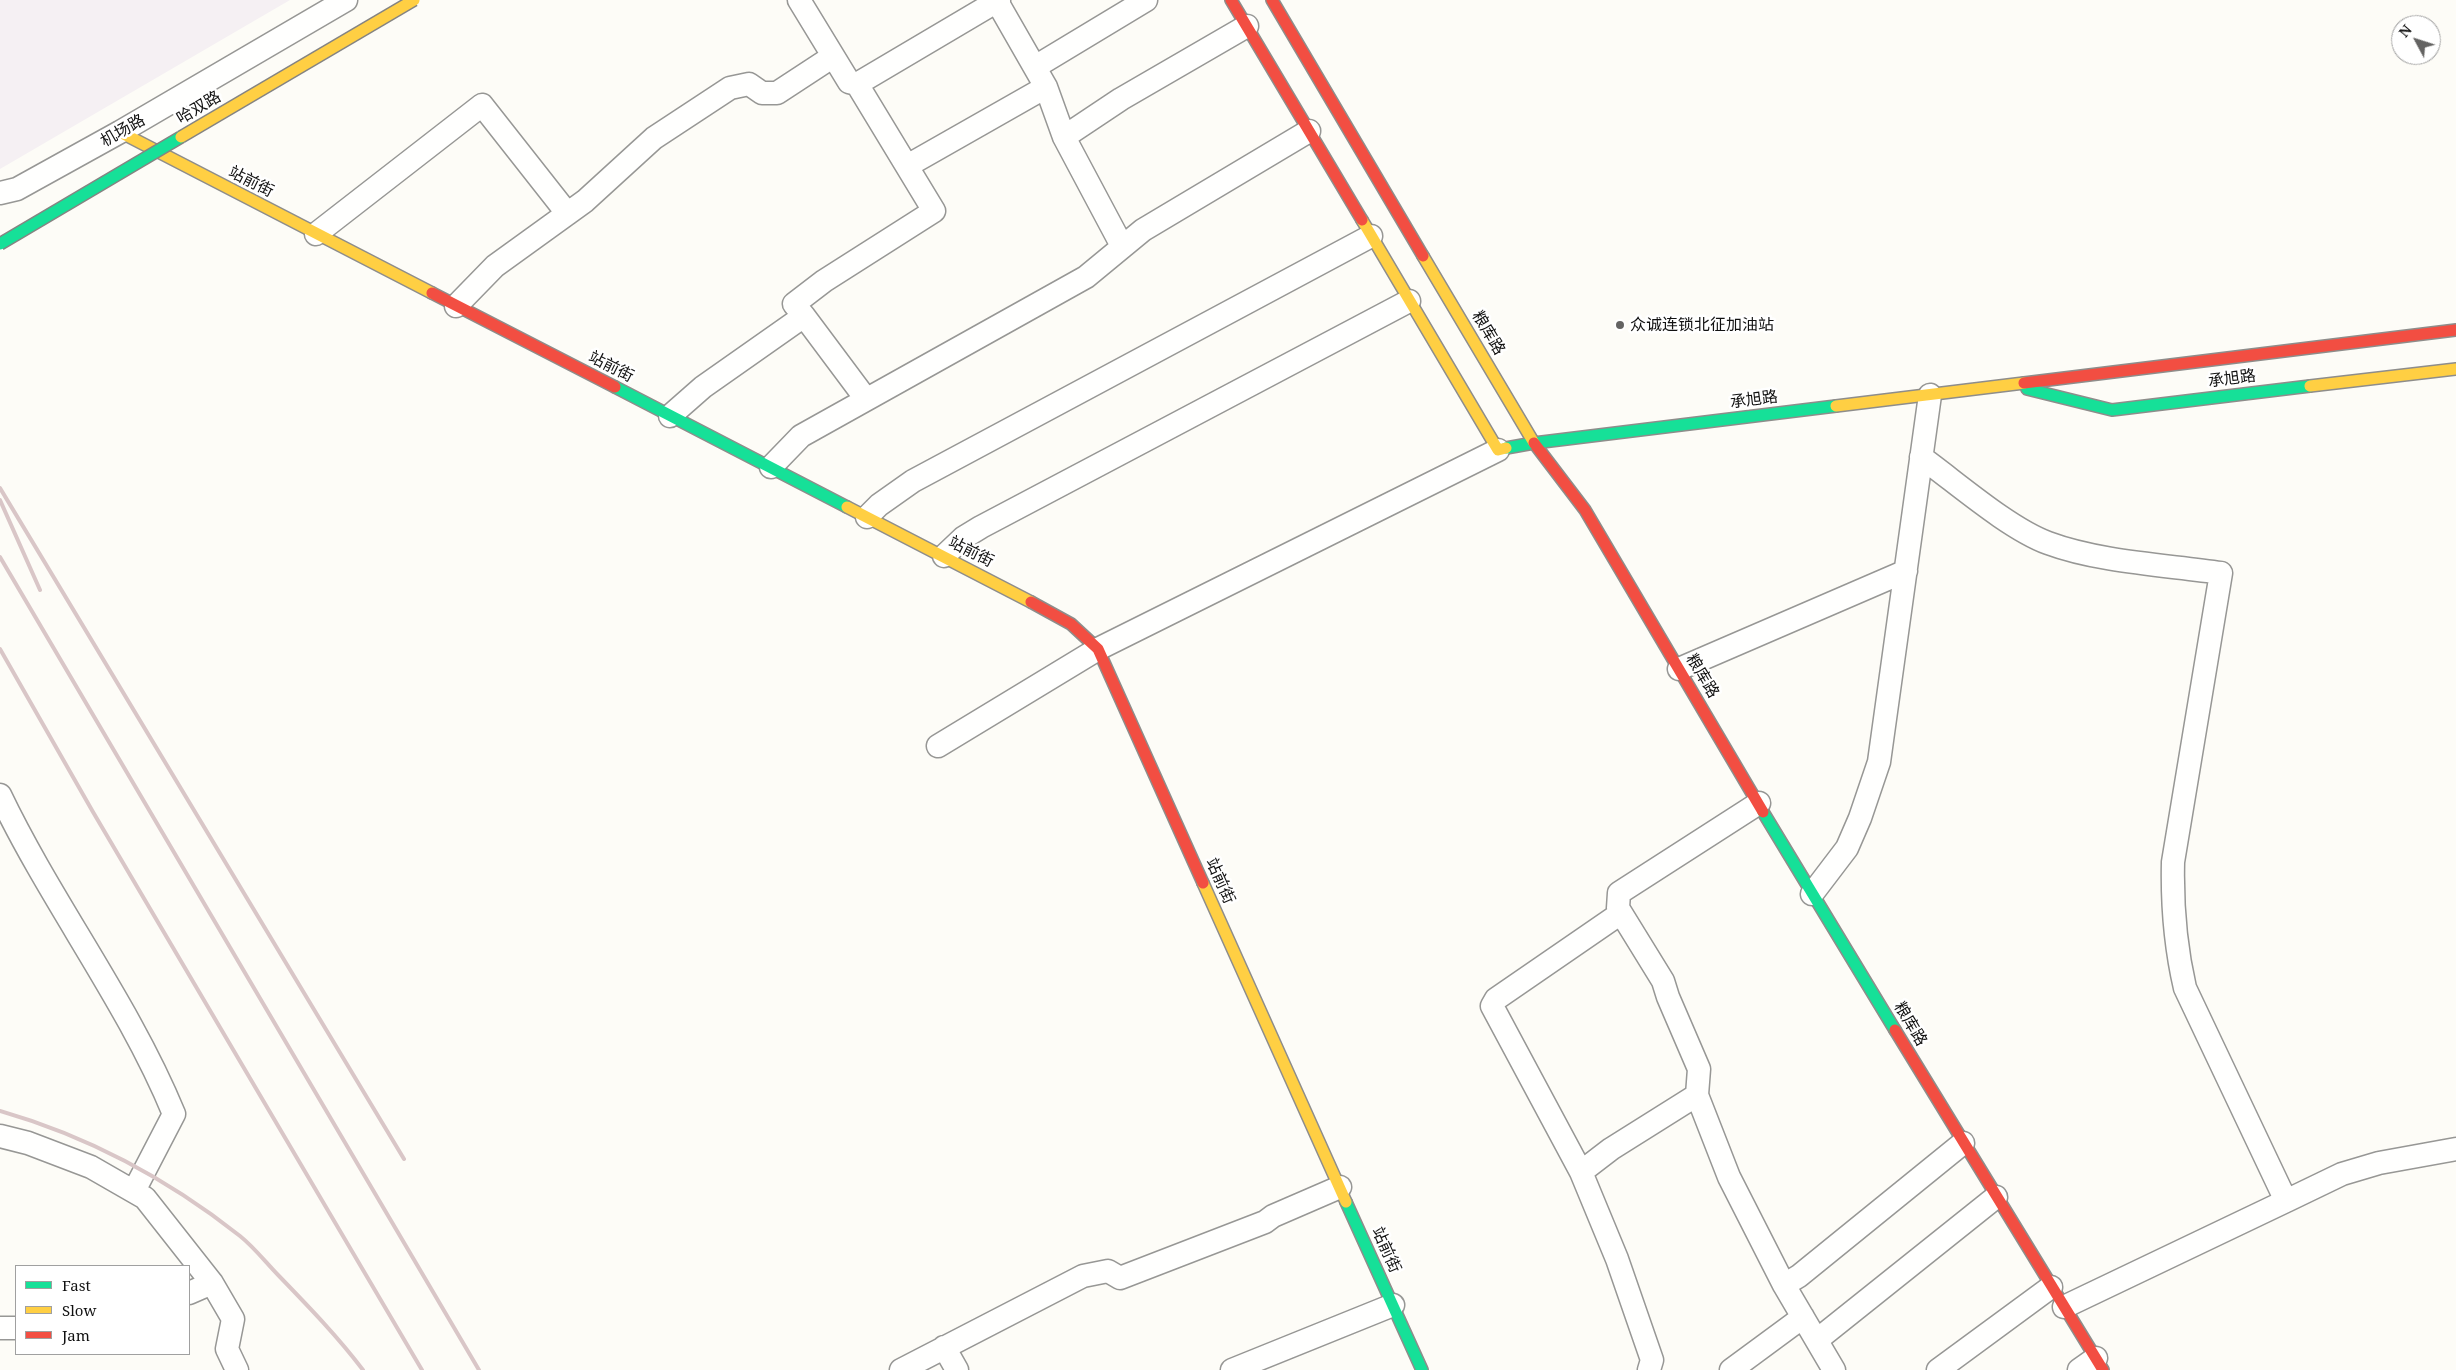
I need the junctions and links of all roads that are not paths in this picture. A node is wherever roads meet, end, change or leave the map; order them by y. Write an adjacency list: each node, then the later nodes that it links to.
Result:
1 (346, 0): 14 (street, 机场路)
2 (414, 0): 21 (street, 哈双路, bridge)
3 (799, 0): 9 (street)
4 (999, 0): 10 (street); 11 (street)
5 (1146, 0): 10 (street)
6 (1231, 0): 8 (street)
7 (1272, 0): 32 (street, 粮库路)
8 (1247, 26): 13 (street); 15 (street)
9 (832, 57): 11 (street); 18 (street)
10 (1035, 67): 12 (street)
11 (857, 84): 16 (street)
12 (1046, 87): 15 (street); 16 (street)
13 (1309, 131): 20 (street); 22 (street)
14 (120, 132): 17 (street, 机场路); 19 (street, 站前街)
15 (1064, 137): 22 (street)
16 (907, 166): 25 (street)
17 (0, 194)
18 (568, 214): 19 (street); 24 (street)
19 (316, 234): 24 (street, 站前街)
20 (1371, 236): 23 (street); 36 (street)
21 (0, 244)
22 (1122, 246): 30 (street)
23 (1409, 301): 33 (street); 37 (street)
24 (456, 306): 31 (street, 站前街)
25 (804, 316): 30 (street); 31 (street)
26 (2456, 330): 28 (street, 承旭路)
27 (2456, 369): 28 (street, 承旭路)
28 (2014, 386): 29 (street, 承旭路)
29 (1930, 395): 32 (street, 承旭路); 34 (street)
30 (866, 399): 35 (street)
31 (670, 416): 35 (street, 站前街)
32 (1534, 442): 33 (street, 承旭路); 40 (street, 粮库路)
33 (1498, 450): 39 (street)
34 (1922, 457): 38 (street); 54 (street)
35 (771, 467): 36 (street, 站前街)
36 (867, 517): 37 (street, 站前街)
37 (944, 556): 39 (street, 站前街)
38 (1906, 571): 40 (street); 44 (street)
39 (1098, 649): 41 (street); 51 (street, 站前街)
40 (1679, 669): 43 (street, 粮库路)
41 (938, 746)
42 (0, 795): 52 (street)
43 (1759, 803): 44 (street, 粮库路); 45 (street)
44 (1812, 894): 48 (street, 粮库路)
45 (1621, 913): 46 (street); 50 (street)
46 (1696, 1095): 50 (street); 56 (street)
47 (0, 1136): 52 (street)
48 (1963, 1143): 53 (street, 粮库路); 56 (street)
49 (2456, 1149): 54 (street)
50 (1580, 1172): 72 (street)
51 (1340, 1187): 59 (street, 站前街); 65 (street)
52 (134, 1191): 55 (street)
53 (1996, 1197): 57 (street, 粮库路); 64 (street)
54 (2286, 1201): 60 (street)
55 (212, 1283): 58 (street); 67 (street)
56 (1784, 1285): 61 (street)
57 (2051, 1287): 60 (street, 粮库路); 75 (street)
58 (190, 1294)
59 (1393, 1305): 70 (street); 71 (street, 站前街)
60 (2064, 1307): 66 (street, 粮库路)
61 (1803, 1317): 64 (street); 73 (street)
62 (0, 1328): 63 (street)
63 (15, 1328)
64 (1817, 1340): 74 (street)
65 (944, 1347): 68 (street); 69 (street)
66 (2092, 1366)
67 (237, 1370)
68 (901, 1370)
69 (957, 1370)
70 (1232, 1370)
71 (1422, 1370)
72 (1649, 1370)
73 (1731, 1370)
74 (1834, 1370)
75 (1938, 1370)

